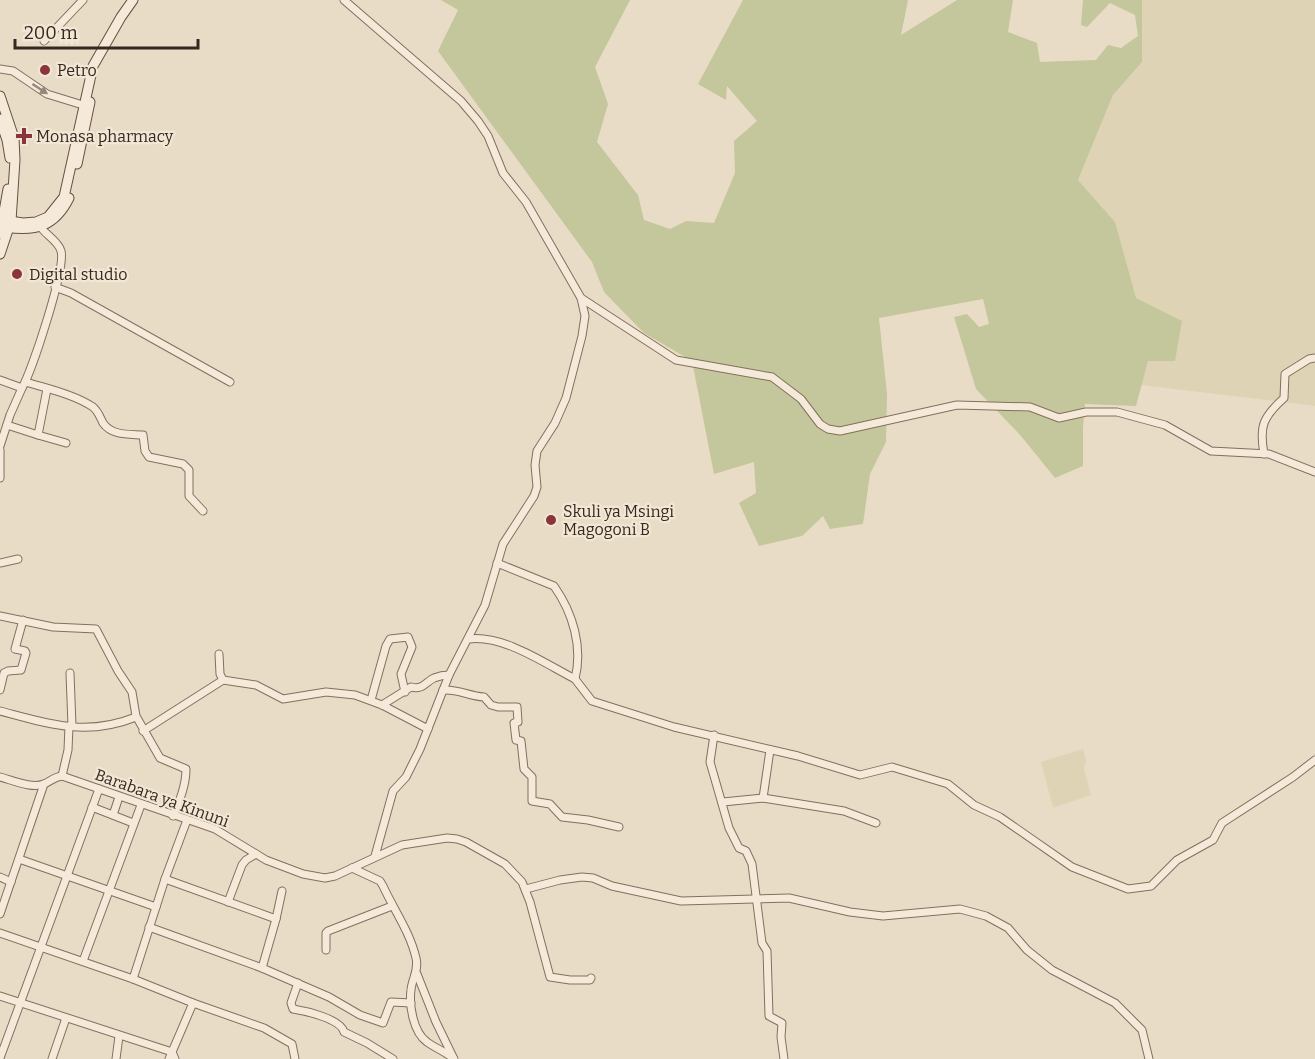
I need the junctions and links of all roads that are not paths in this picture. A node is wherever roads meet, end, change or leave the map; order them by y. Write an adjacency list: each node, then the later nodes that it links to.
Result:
1 (82, 0): 4 (street)
2 (133, 0): 7 (main road)
3 (344, 0): 13 (street)
4 (44, 41)
5 (0, 69): 7 (street, one-way to 7)
6 (0, 96): 10 (main road)
7 (86, 106): 9 (main road)
8 (0, 119): 10 (main road)
9 (39, 224): 10 (main road); 12 (street)
10 (5, 226): 11 (main road)
11 (0, 254)
12 (55, 287): 16 (street); 17 (street)
13 (581, 298): 23 (street); 29 (street)
14 (1315, 358): 23 (street)
15 (0, 380): 17 (street)
16 (230, 382)
17 (24, 385): 18 (street); 19 (street)
18 (47, 389): 20 (street); 26 (street)
19 (7, 425): 20 (street); 22 (street)
20 (38, 435): 21 (street)
21 (66, 443)
22 (0, 448): 25 (street)
23 (1264, 454): 24 (street)
24 (1315, 472)
25 (0, 478)
26 (203, 511)
27 (18, 559): 28 (street)
28 (0, 563)
29 (497, 563): 32 (street); 36 (street)
30 (0, 615): 31 (street)
31 (23, 620): 38 (street); 44 (street)
32 (469, 639): 35 (street); 36 (street)
33 (219, 654): 37 (street)
34 (70, 673): 45 (street)
35 (449, 675): 39 (street); 40 (street)
36 (575, 679): 48 (street)
37 (223, 680): 41 (street); 47 (street)
38 (0, 690)
39 (443, 690): 46 (street); 65 (street)
40 (405, 692): 41 (street); 42 (street)
41 (371, 700): 42 (street)
42 (382, 705): 46 (street)
43 (0, 711): 45 (street)
44 (136, 717): 45 (street); 47 (street)
45 (70, 726): 51 (street)
46 (428, 729): 67 (street)
47 (143, 731): 61 (street)
48 (714, 735): 49 (street); 57 (street)
49 (770, 750): 50 (street); 56 (street)
50 (1315, 760)
51 (62, 776): 53 (street); 54 (street, Barabara ya Kinuni)
52 (0, 777): 53 (street)
53 (44, 784): 68 (street)
54 (99, 789): 55 (street, Barabara ya Kinuni); 59 (street)
55 (119, 797): 58 (street, Barabara ya Kinuni); 60 (street)
56 (762, 798): 57 (street); 64 (street)
57 (723, 802): 77 (street)
58 (141, 805): 61 (street, Barabara ya Kinuni); 63 (street)
59 (92, 807): 60 (street); 70 (street)
60 (113, 815): 63 (street)
61 (174, 816): 62 (street, Barabara ya Kinuni)
62 (187, 820): 66 (street, Barabara ya Kinuni); 72 (street)
63 (133, 823): 75 (street)
64 (876, 824)
65 (619, 827)
66 (256, 854): 69 (street, Barabara ya Kinuni); 78 (street)
67 (375, 856): 69 (street, Barabara ya Kinuni); 74 (street, Barabara ya Kinuni)
68 (19, 859): 70 (street); 73 (street)
69 (352, 868): 79 (street)
70 (67, 874): 75 (street); 85 (street)
71 (0, 877): 73 (street)
72 (165, 879): 78 (street); 80 (street)
73 (11, 882): 81 (street)
74 (526, 889): 77 (street); 90 (street)
75 (109, 890): 80 (street); 87 (street)
76 (282, 891): 82 (street)
77 (757, 899): 108 (street); 109 (street)
78 (228, 902): 82 (street)
79 (392, 906): 86 (street); 89 (street)
80 (156, 908): 83 (street)
81 (0, 914)
82 (276, 919): 88 (street)
83 (149, 927): 88 (street); 91 (street)
84 (0, 933): 85 (street)
85 (42, 947): 87 (street); 94 (street)
86 (326, 950)
87 (83, 961): 91 (street)
88 (262, 968): 92 (street)
89 (417, 975): 96 (street); 102 (street)
90 (591, 978)
91 (133, 979): 95 (street)
92 (298, 983): 96 (street); 99 (street)
93 (0, 996): 94 (street)
94 (20, 1002): 97 (street); 101 (street)
95 (193, 1003): 100 (street); 105 (street)
96 (411, 1003): 102 (street)
97 (66, 1018): 98 (street); 103 (street)
98 (119, 1036): 100 (street); 104 (street)
99 (374, 1047): 106 (street); 107 (street)
100 (172, 1057)
101 (0, 1058)
102 (454, 1058)
103 (52, 1059)
104 (116, 1059)
105 (296, 1059)
106 (375, 1059)
107 (393, 1059)
108 (784, 1059)
109 (1149, 1059)

